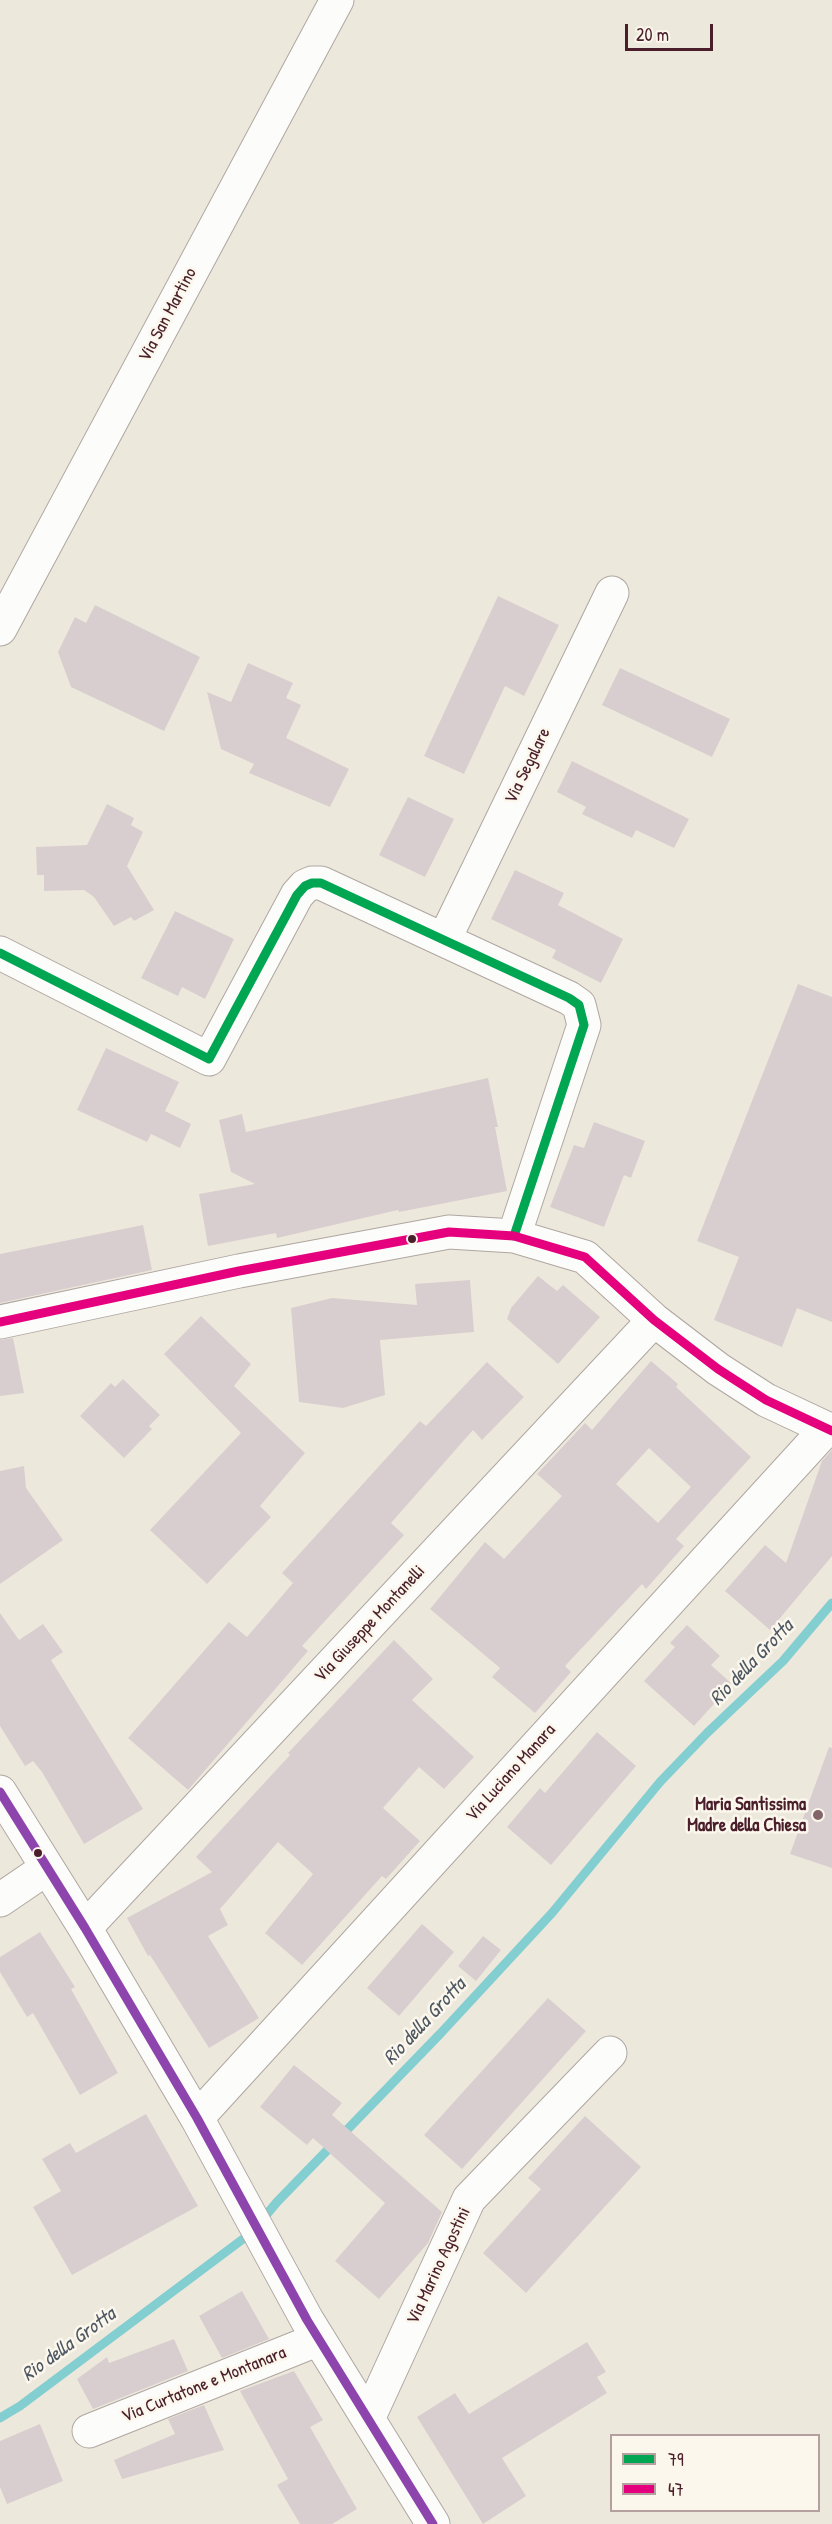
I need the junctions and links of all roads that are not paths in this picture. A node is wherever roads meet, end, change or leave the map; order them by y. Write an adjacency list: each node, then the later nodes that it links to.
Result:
1 (337, 0): 3 (street, Via San Martino)
2 (612, 593): 4 (street, Via Segalare)
3 (0, 629)
4 (444, 940): 5 (street); 6 (street)
5 (0, 954)
6 (514, 1236): 7 (street); 8 (street)
7 (654, 1320): 9 (street); 13 (street, Via Giuseppe Montanelli)
8 (0, 1322)
9 (829, 1430): 15 (street, Via Luciano Manara)
10 (0, 1792): 11 (street)
11 (47, 1868): 12 (street); 13 (street)
12 (0, 1900)
13 (85, 1928): 15 (street)
14 (610, 2053): 17 (street, Via Marino Agostini)
15 (197, 2118): 16 (street)
16 (319, 2339): 17 (street); 18 (street, Via Curtatone e Montanara)
17 (368, 2419): 19 (street)
18 (89, 2431)
19 (433, 2524)

